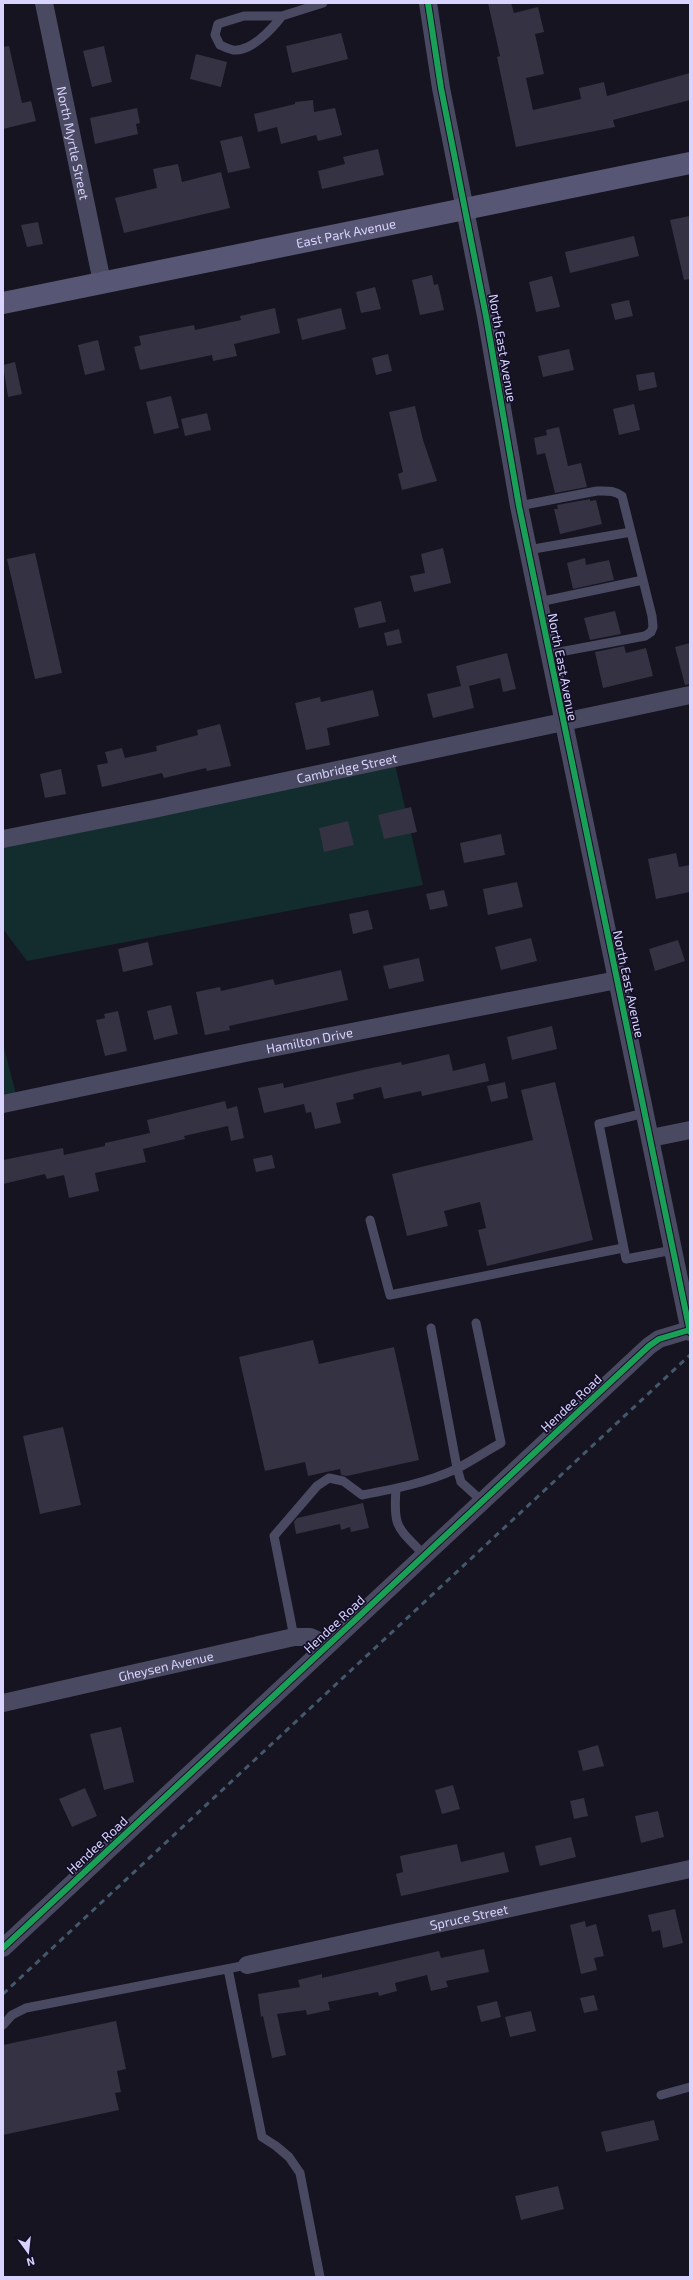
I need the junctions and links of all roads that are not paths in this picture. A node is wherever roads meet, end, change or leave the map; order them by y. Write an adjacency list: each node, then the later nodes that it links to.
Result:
1 (44, 3): 7 (street, North Myrtle Street)
2 (323, 3): 4 (lane)
3 (428, 3): 6 (street, North East Avenue)
4 (282, 16): 4 (lane)
5 (690, 163): 6 (main road, East Park Avenue)
6 (465, 208): 7 (main road, East Park Avenue); 9 (street, North East Avenue)
7 (102, 282): 8 (main road, East Park Avenue)
8 (3, 303)
9 (519, 506): 10 (lane); 11 (street, North East Avenue)
10 (631, 532): 11 (lane); 12 (lane)
11 (528, 550): 13 (street, North East Avenue)
12 (643, 580): 13 (lane); 14 (lane)
13 (539, 602): 14 (street, North East Avenue)
14 (549, 654): 16 (street, North East Avenue)
15 (690, 694): 16 (street, Cambridge Street)
16 (562, 721): 17 (street, Cambridge Street); 18 (street, North East Avenue)
17 (3, 839)
18 (617, 980): 19 (street, Hamilton Drive); 20 (street, North East Avenue)
19 (3, 1104)
20 (645, 1113): 22 (street, North East Avenue); 24 (lane)
21 (690, 1130): 22 (street)
22 (650, 1138): 25 (street, North East Avenue)
23 (370, 1220): 24 (lane)
24 (623, 1248): 25 (lane)
25 (673, 1250): 28 (street, North East Avenue)
26 (476, 1323): 29 (lane)
27 (431, 1328): 29 (lane)
28 (690, 1331): 31 (street, Hendee Road)
29 (457, 1468): 30 (lane); 31 (lane)
30 (396, 1489): 32 (lane); 33 (lane)
31 (482, 1502): 32 (street, Hendee Road)
32 (424, 1555): 34 (street, Hendee Road)
33 (294, 1637): 34 (street, Gheysen Avenue); 35 (street, Gheysen Avenue)
34 (327, 1645): 37 (street, Hendee Road)
35 (3, 1703)
36 (690, 1869): 38 (street, Spruce Street)
37 (3, 1948)
38 (247, 1965): 39 (lane)
39 (228, 1969): 40 (lane); 43 (lane)
40 (3, 2025)
41 (690, 2087): 42 (lane)
42 (661, 2095)
43 (320, 2277)

